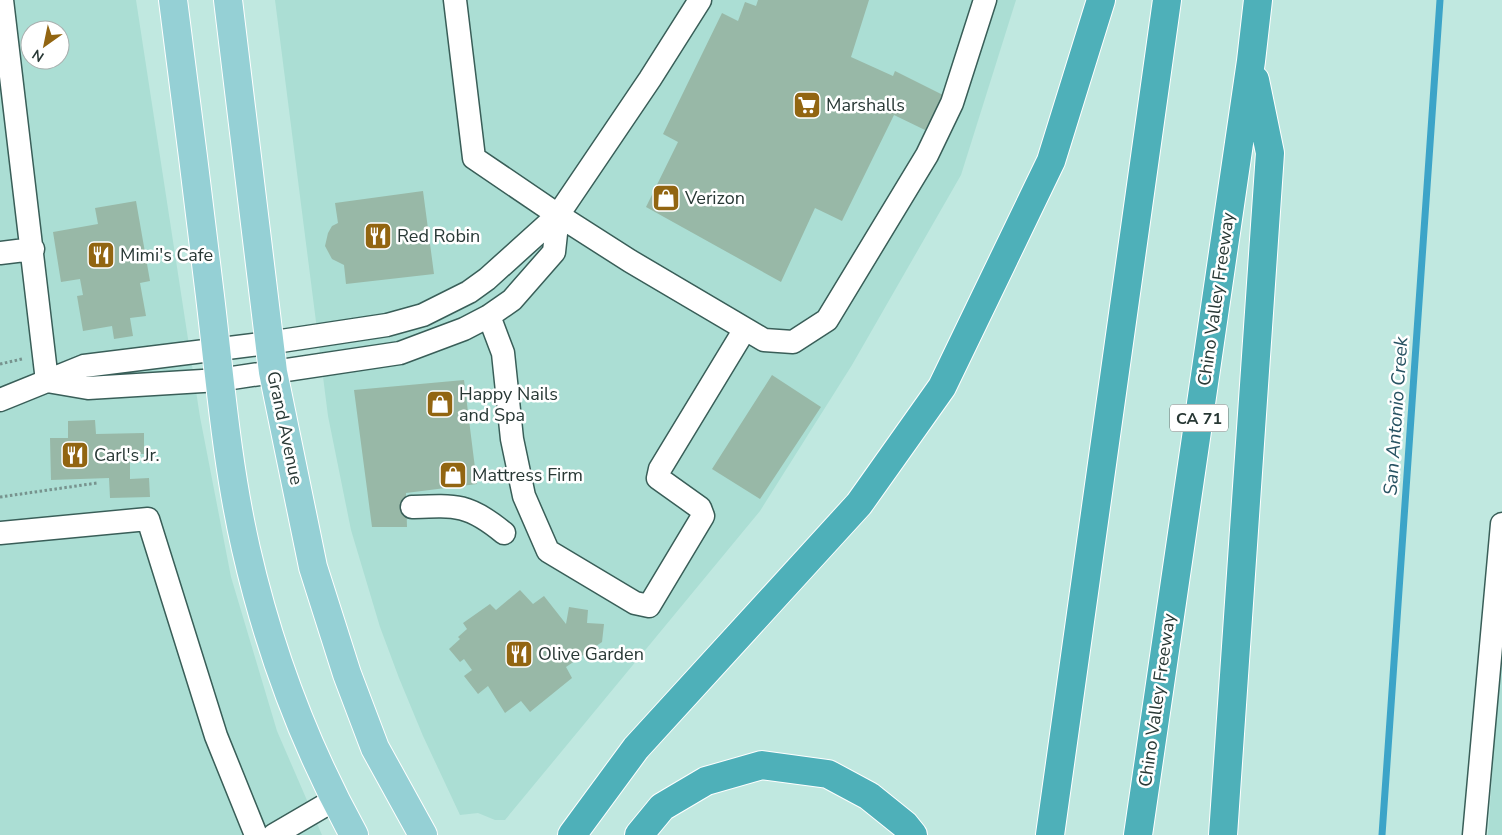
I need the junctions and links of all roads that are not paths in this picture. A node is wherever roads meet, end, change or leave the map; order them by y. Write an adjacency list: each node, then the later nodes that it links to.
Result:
1 (2, 0): 12 (lane)
2 (173, 0): 17 (main road)
3 (228, 0): 16 (main road, Grand Avenue)
4 (455, 0): 11 (lane)
5 (700, 0): 11 (lane)
6 (985, 0): 15 (lane)
7 (1101, 0): 32 (highway)
8 (1167, 0): 35 (highway)
9 (1258, 0): 10 (highway, Chino Valley Freeway / CA 71)
10 (1251, 61): 36 (highway, Chino Valley Freeway / CA 71); 37 (highway)
11 (558, 215): 14 (lane); 15 (lane); 16 (lane)
12 (33, 249): 13 (lane); 19 (lane)
13 (0, 254)
14 (489, 316): 15 (lane); 18 (lane)
15 (745, 329)
16 (268, 343): 17 (lane); 18 (main road, Grand Avenue)
17 (216, 350): 19 (lane); 20 (main road)
18 (272, 372): 20 (lane); 31 (main road, Grand Avenue)
19 (47, 380): 20 (lane); 21 (lane)
20 (219, 380): 27 (main road)
21 (0, 400)
22 (412, 507): 25 (lane)
23 (1502, 524): 26 (lane)
24 (0, 533): 28 (lane)
25 (504, 533)
26 (1495, 676): 38 (lane)
27 (334, 800): 29 (lane); 30 (main road)
28 (256, 835)
29 (274, 835)
30 (354, 835)
31 (423, 835)
32 (572, 835)
33 (639, 835): 34 (highway)
34 (913, 835)
35 (1050, 835)
36 (1138, 835)
37 (1223, 835)
38 (1474, 835)

